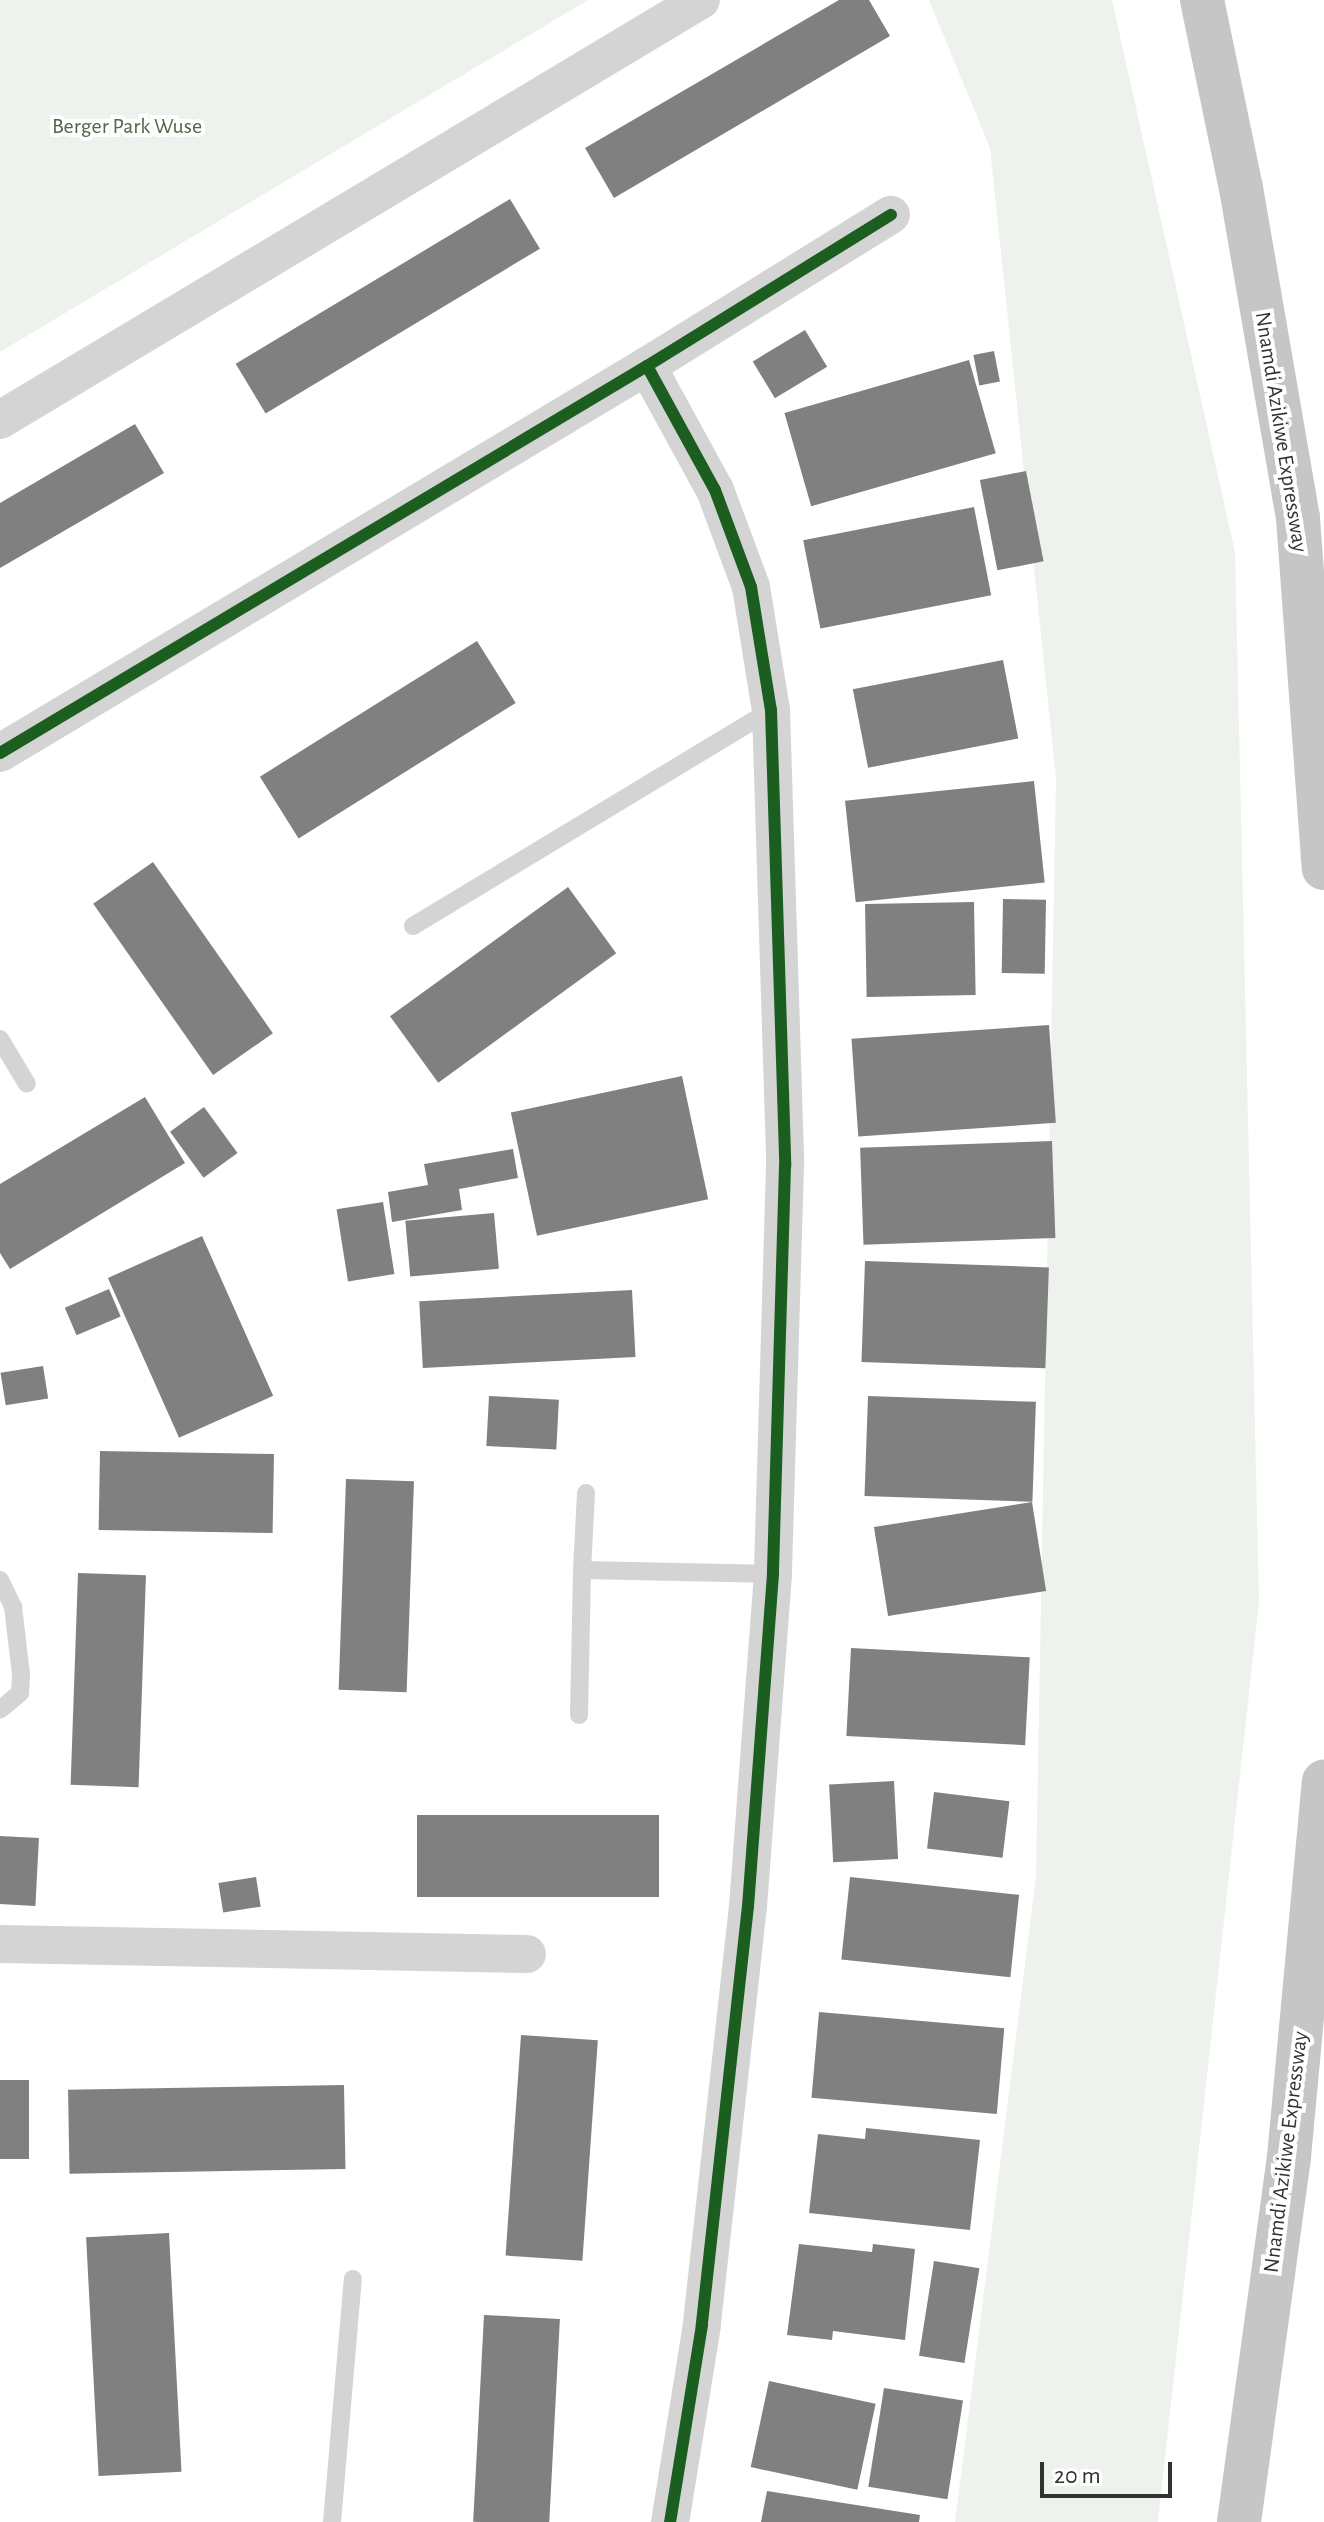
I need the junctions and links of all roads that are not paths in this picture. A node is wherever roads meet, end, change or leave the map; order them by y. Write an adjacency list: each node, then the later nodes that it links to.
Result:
1 (701, 0): 5 (street)
2 (1202, 0): 8 (highway, Nnamdi Azikiwe Expressway)
3 (891, 215): 4 (street)
4 (647, 366): 6 (street); 7 (street)
5 (0, 420)
6 (771, 710): 9 (lane); 14 (street)
7 (0, 753)
8 (1324, 868)
9 (413, 926)
10 (0, 1039): 11 (lane)
11 (27, 1084)
12 (586, 1493): 13 (lane)
13 (582, 1570): 14 (lane); 18 (lane)
14 (773, 1574): 24 (street)
15 (0, 1580): 16 (lane)
16 (7, 1608): 17 (lane)
17 (0, 1710)
18 (579, 1715)
19 (1324, 1782): 25 (highway, Nnamdi Azikiwe Expressway)
20 (0, 1944): 21 (street)
21 (527, 1954)
22 (353, 2279): 23 (lane)
23 (332, 2522)
24 (670, 2522)
25 (1239, 2522)

